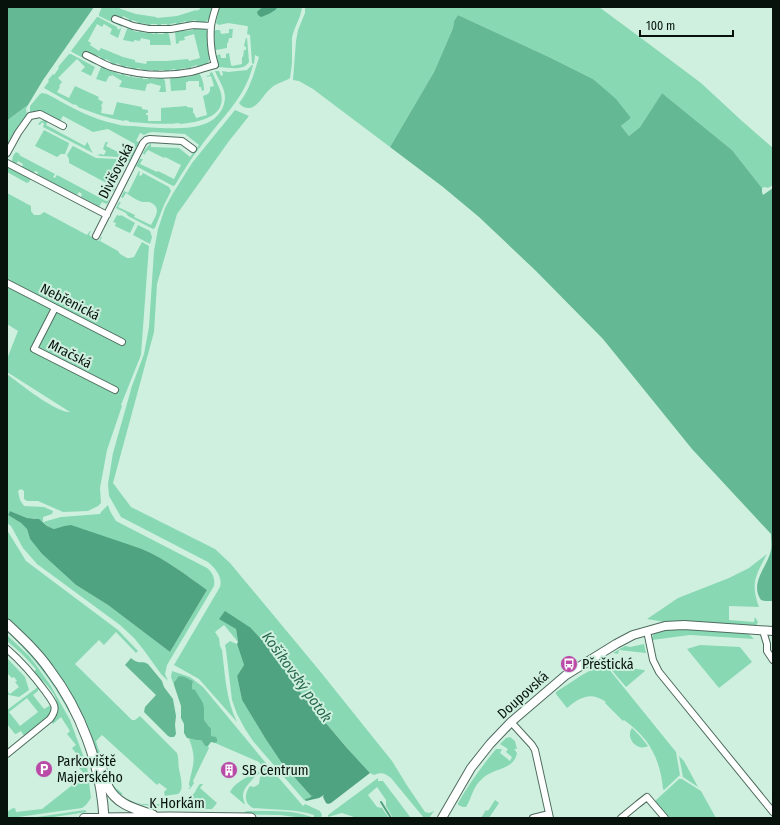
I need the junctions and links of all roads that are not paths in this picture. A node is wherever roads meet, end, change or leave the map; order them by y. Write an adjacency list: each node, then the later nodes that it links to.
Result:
1 (216, 7): 3 (street)
2 (115, 19): 3 (street)
3 (211, 26): 4 (street)
4 (86, 55)
5 (63, 126): 7 (street)
6 (193, 149): 9 (street, Divišovská)
7 (7, 153)
8 (7, 163): 9 (street, Divišovská)
9 (107, 215): 10 (street, Divišovská)
10 (96, 236)
11 (7, 283): 12 (street, Nebřenická)
12 (55, 308): 13 (street, Nebřenická); 14 (street, Mračská)
13 (122, 342)
14 (115, 390)
15 (7, 624): 23 (main road)
16 (764, 630): 17 (street, Doupovská); 18 (street, Doupovská); 20 (street)
17 (647, 631): 21 (street, Doupovská); 24 (street)
18 (773, 631)
19 (7, 649): 22 (street)
20 (773, 660)
21 (512, 722): 25 (street); 30 (street, Doupovská)
22 (7, 754)
23 (95, 760): 26 (main road); 28 (main road)
24 (773, 812)
25 (549, 816): 31 (street)
26 (160, 817): 28 (main road, K Horkám); 29 (main road, K Horkám)
27 (84, 818): 28 (street)
28 (104, 818)
29 (251, 818)
30 (442, 818)
31 (533, 818)
32 (621, 818): 33 (street)
33 (666, 818)

